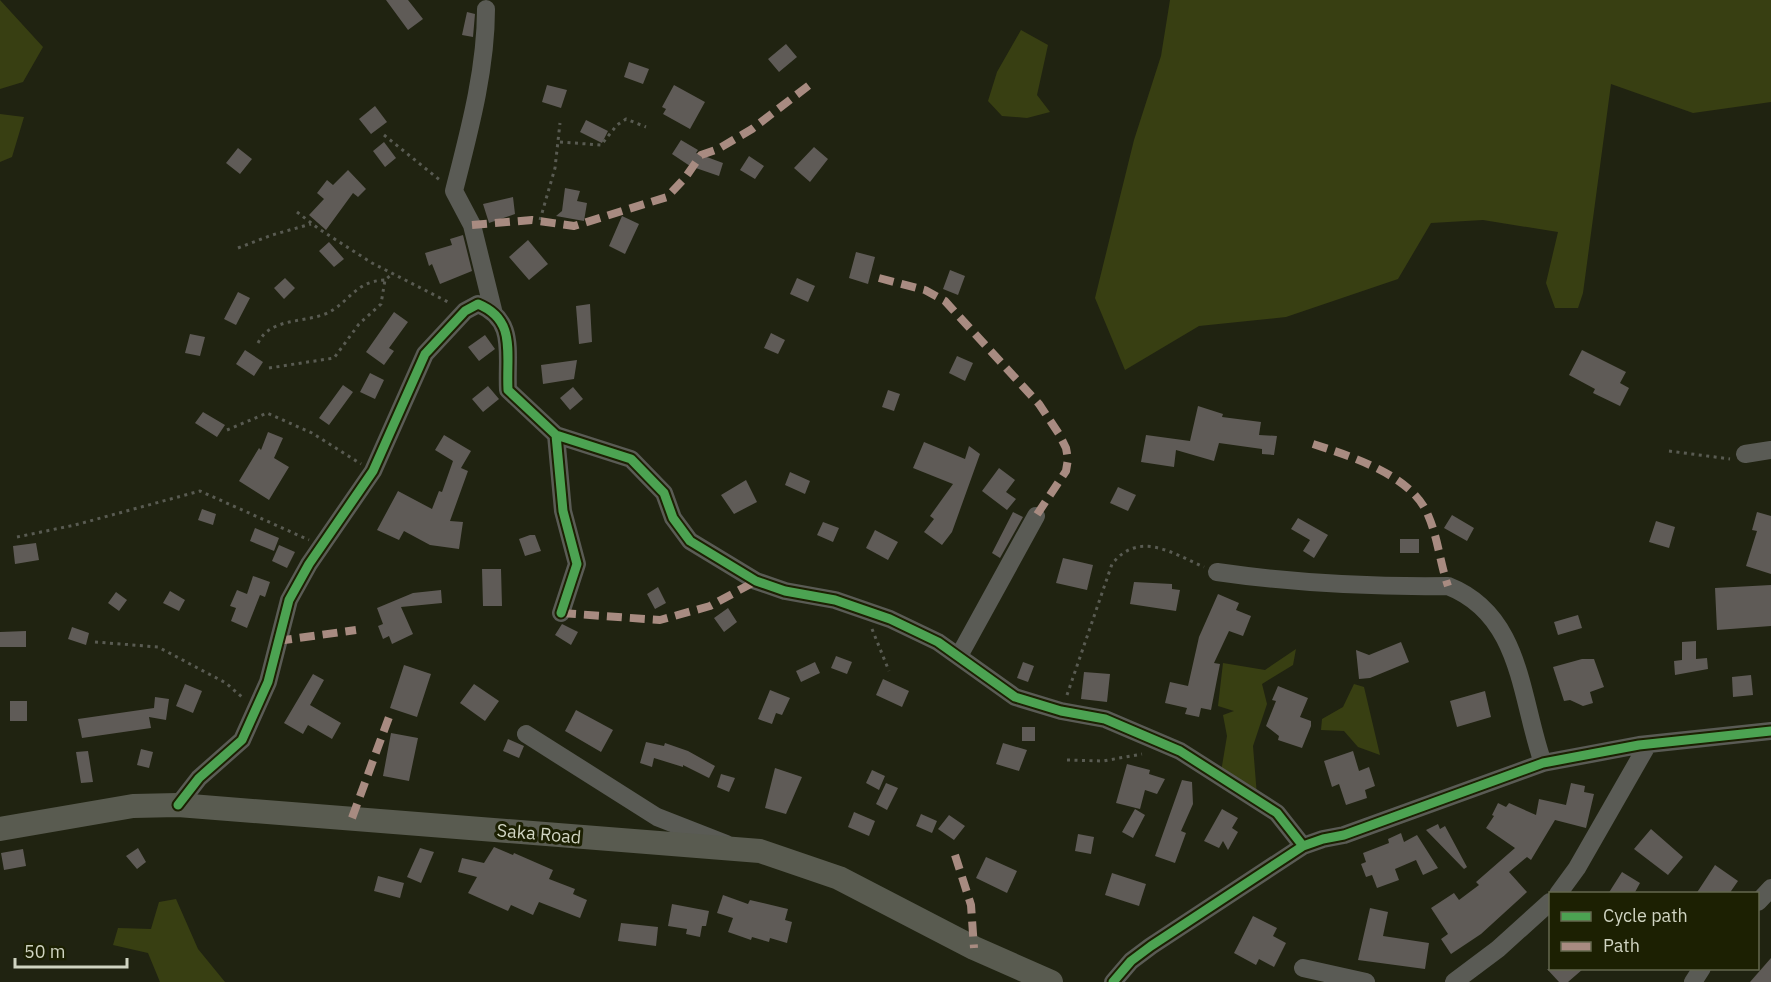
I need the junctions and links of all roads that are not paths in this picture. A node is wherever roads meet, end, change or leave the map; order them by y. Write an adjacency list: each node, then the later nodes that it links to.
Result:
1 (486, 9): 2 (street)
2 (493, 310): 3 (street); 14 (street)
3 (556, 435): 8 (street); 9 (street)
4 (1771, 450): 5 (street)
5 (1745, 454)
6 (1036, 516): 9 (street)
7 (1216, 572): 13 (street)
8 (561, 613)
9 (959, 656): 16 (street)
10 (1771, 731): 12 (street)
11 (526, 734): 17 (street)
12 (1648, 744): 13 (street); 19 (street)
13 (1543, 763): 16 (street)
14 (178, 805): 15 (main road, Saka Road); 17 (main road, Saka Road)
15 (0, 829)
16 (1303, 846): 24 (street)
17 (733, 847): 23 (main road, Saka Road)
18 (1771, 888): 20 (street)
19 (1559, 892)
20 (1759, 901)
21 (1549, 904): 26 (street)
22 (1303, 968): 25 (street)
23 (1052, 982)
24 (1113, 982)
25 (1366, 982)
26 (1455, 982)

